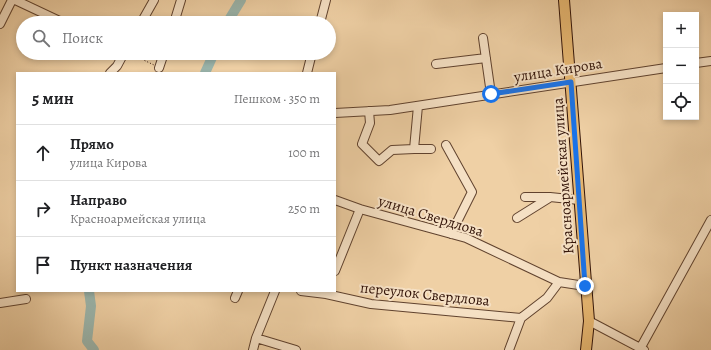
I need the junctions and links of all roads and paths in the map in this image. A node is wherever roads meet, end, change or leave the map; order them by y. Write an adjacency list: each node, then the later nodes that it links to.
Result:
1 (14, 0): 6 (street); 10 (street)
2 (153, 0): 7 (street)
3 (181, 0): 8 (street)
4 (326, 0): 9 (street)
5 (564, 0): 24 (main road, Красноармейская улица)
6 (49, 16)
7 (145, 16)
8 (176, 16)
9 (322, 16)
10 (0, 24)
11 (483, 38): 12 (street)
12 (486, 58): 19 (street); 25 (street)
13 (120, 60): 22 (street)
14 (143, 60): 20 (path)
15 (162, 60): 20 (street)
16 (310, 60): 23 (street)
17 (711, 61): 18 (street)
18 (699, 63)
19 (436, 64)
20 (159, 68)
21 (663, 68): 24 (street, улица Кирова)
22 (111, 72)
23 (307, 72)
24 (571, 82): 25 (street, улица Кирова); 35 (main road, Красноармейская улица)
25 (491, 94): 26 (street, улица Кирова)
26 (418, 106): 27 (street, улица Кирова); 30 (street)
27 (369, 111): 28 (street, улица Кирова); 30 (street)
28 (336, 113)
29 (446, 145): 39 (street)
30 (414, 149): 31 (street)
31 (432, 149)
32 (525, 197): 33 (street)
33 (550, 197): 35 (street); 37 (street)
34 (336, 200): 36 (street, улица Свердлова)
35 (579, 200): 42 (main road, Красноармейская улица)
36 (360, 209): 39 (street, улица Свердлова); 40 (street)
37 (517, 218)
38 (711, 220): 50 (street)
39 (451, 234): 41 (street, улица Свердлова)
40 (336, 269)
41 (559, 282): 42 (street, улица Свердлова); 47 (street)
42 (585, 286): 48 (main road, Красноармейская улица)
43 (276, 292): 49 (street)
44 (327, 292): 47 (street, переулок Свердлова)
45 (26, 299): 46 (street)
46 (0, 303)
47 (522, 318): 53 (street)
48 (589, 321): 50 (street); 54 (main road, Красноармейская улица)
49 (256, 338): 51 (street); 52 (street)
50 (643, 349)
51 (253, 350)
52 (296, 350)
53 (509, 350)
54 (586, 350)

